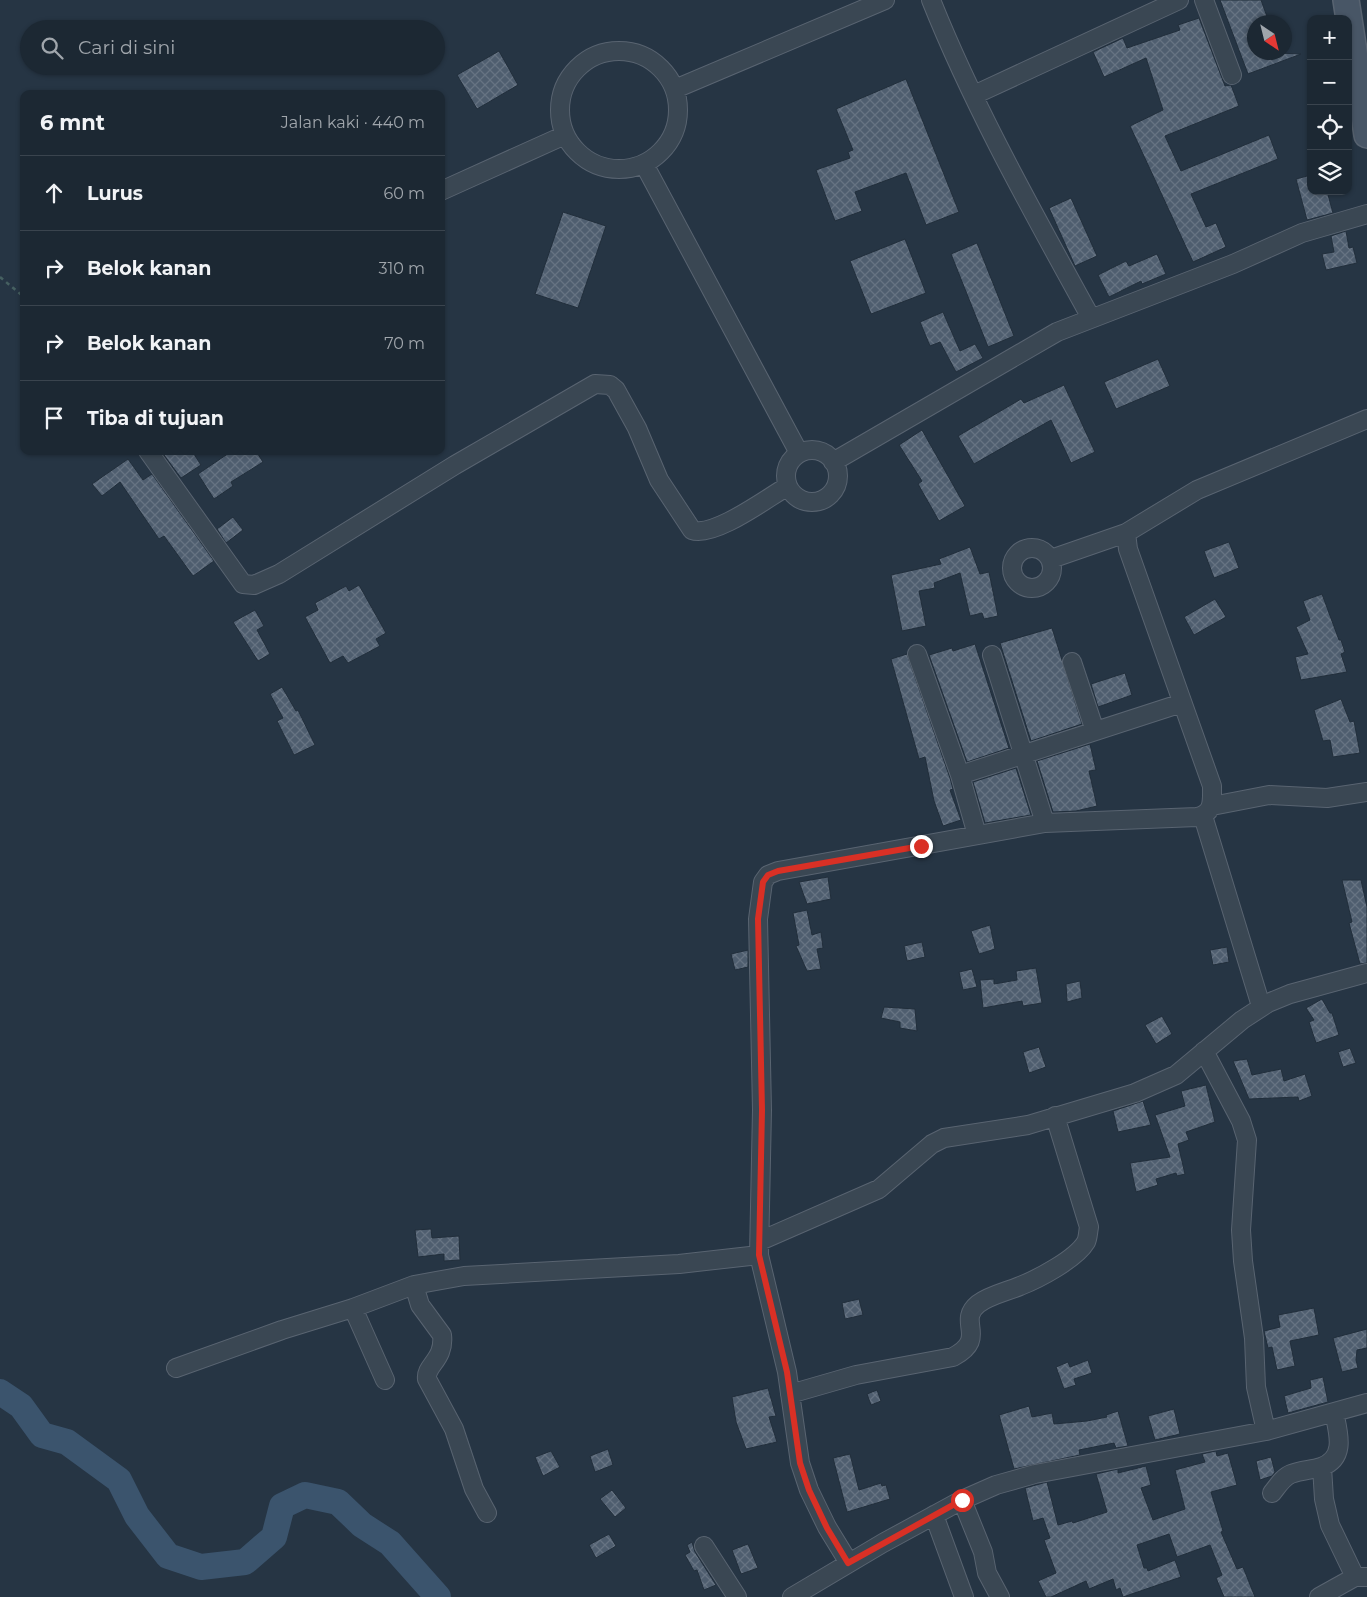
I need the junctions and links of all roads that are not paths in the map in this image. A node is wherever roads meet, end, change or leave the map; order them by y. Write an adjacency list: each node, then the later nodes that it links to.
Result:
1 (885, 0): 7 (street)
2 (931, 0): 8 (street)
3 (1179, 0): 8 (street)
4 (1204, 0): 6 (street)
5 (1346, 0): 9 (main road)
6 (1232, 75)
7 (675, 89): 10 (street); 11 (street)
8 (974, 95): 14 (street)
9 (1366, 127)
10 (565, 135): 11 (street); 12 (street)
11 (644, 164): 16 (street)
12 (445, 189)
13 (1367, 214): 14 (street)
14 (1090, 318): 18 (street)
15 (1367, 420): 20 (street)
16 (799, 454): 18 (street); 19 (street)
17 (151, 455): 19 (street)
18 (833, 462): 19 (street)
19 (788, 486)
20 (1126, 533): 21 (street); 25 (street)
21 (1051, 559)
22 (917, 654): 28 (street)
23 (992, 655): 27 (street)
24 (1072, 662): 26 (street)
25 (1182, 703): 26 (street); 30 (street)
26 (1095, 730): 27 (street)
27 (1025, 756): 28 (street); 31 (street)
28 (960, 775): 32 (street)
29 (1367, 792): 30 (street)
30 (1208, 811): 31 (street); 34 (street)
31 (1045, 823): 32 (street)
32 (977, 835): 37 (street)
33 (1367, 973): 34 (street)
34 (1261, 1006): 35 (street)
35 (1204, 1051): 36 (street); 45 (street)
36 (1055, 1116): 37 (street); 42 (street)
37 (759, 1248): 38 (street); 42 (street)
38 (414, 1285): 39 (street); 49 (street)
39 (353, 1308): 40 (street); 41 (street)
40 (176, 1368)
41 (385, 1380)
42 (790, 1394): 52 (street)
43 (1367, 1403): 44 (street)
44 (1334, 1412): 45 (street); 46 (street)
45 (1266, 1431): 48 (street)
46 (1322, 1466): 47 (street); 53 (street)
47 (1272, 1494)
48 (962, 1500): 50 (street); 57 (street)
49 (487, 1513)
50 (934, 1515): 52 (street); 56 (street)
51 (704, 1546): 54 (street)
52 (848, 1563): 55 (street)
53 (1361, 1577): 58 (street)
54 (737, 1597)
55 (792, 1597)
56 (964, 1597)
57 (1000, 1597)
58 (1320, 1597)

